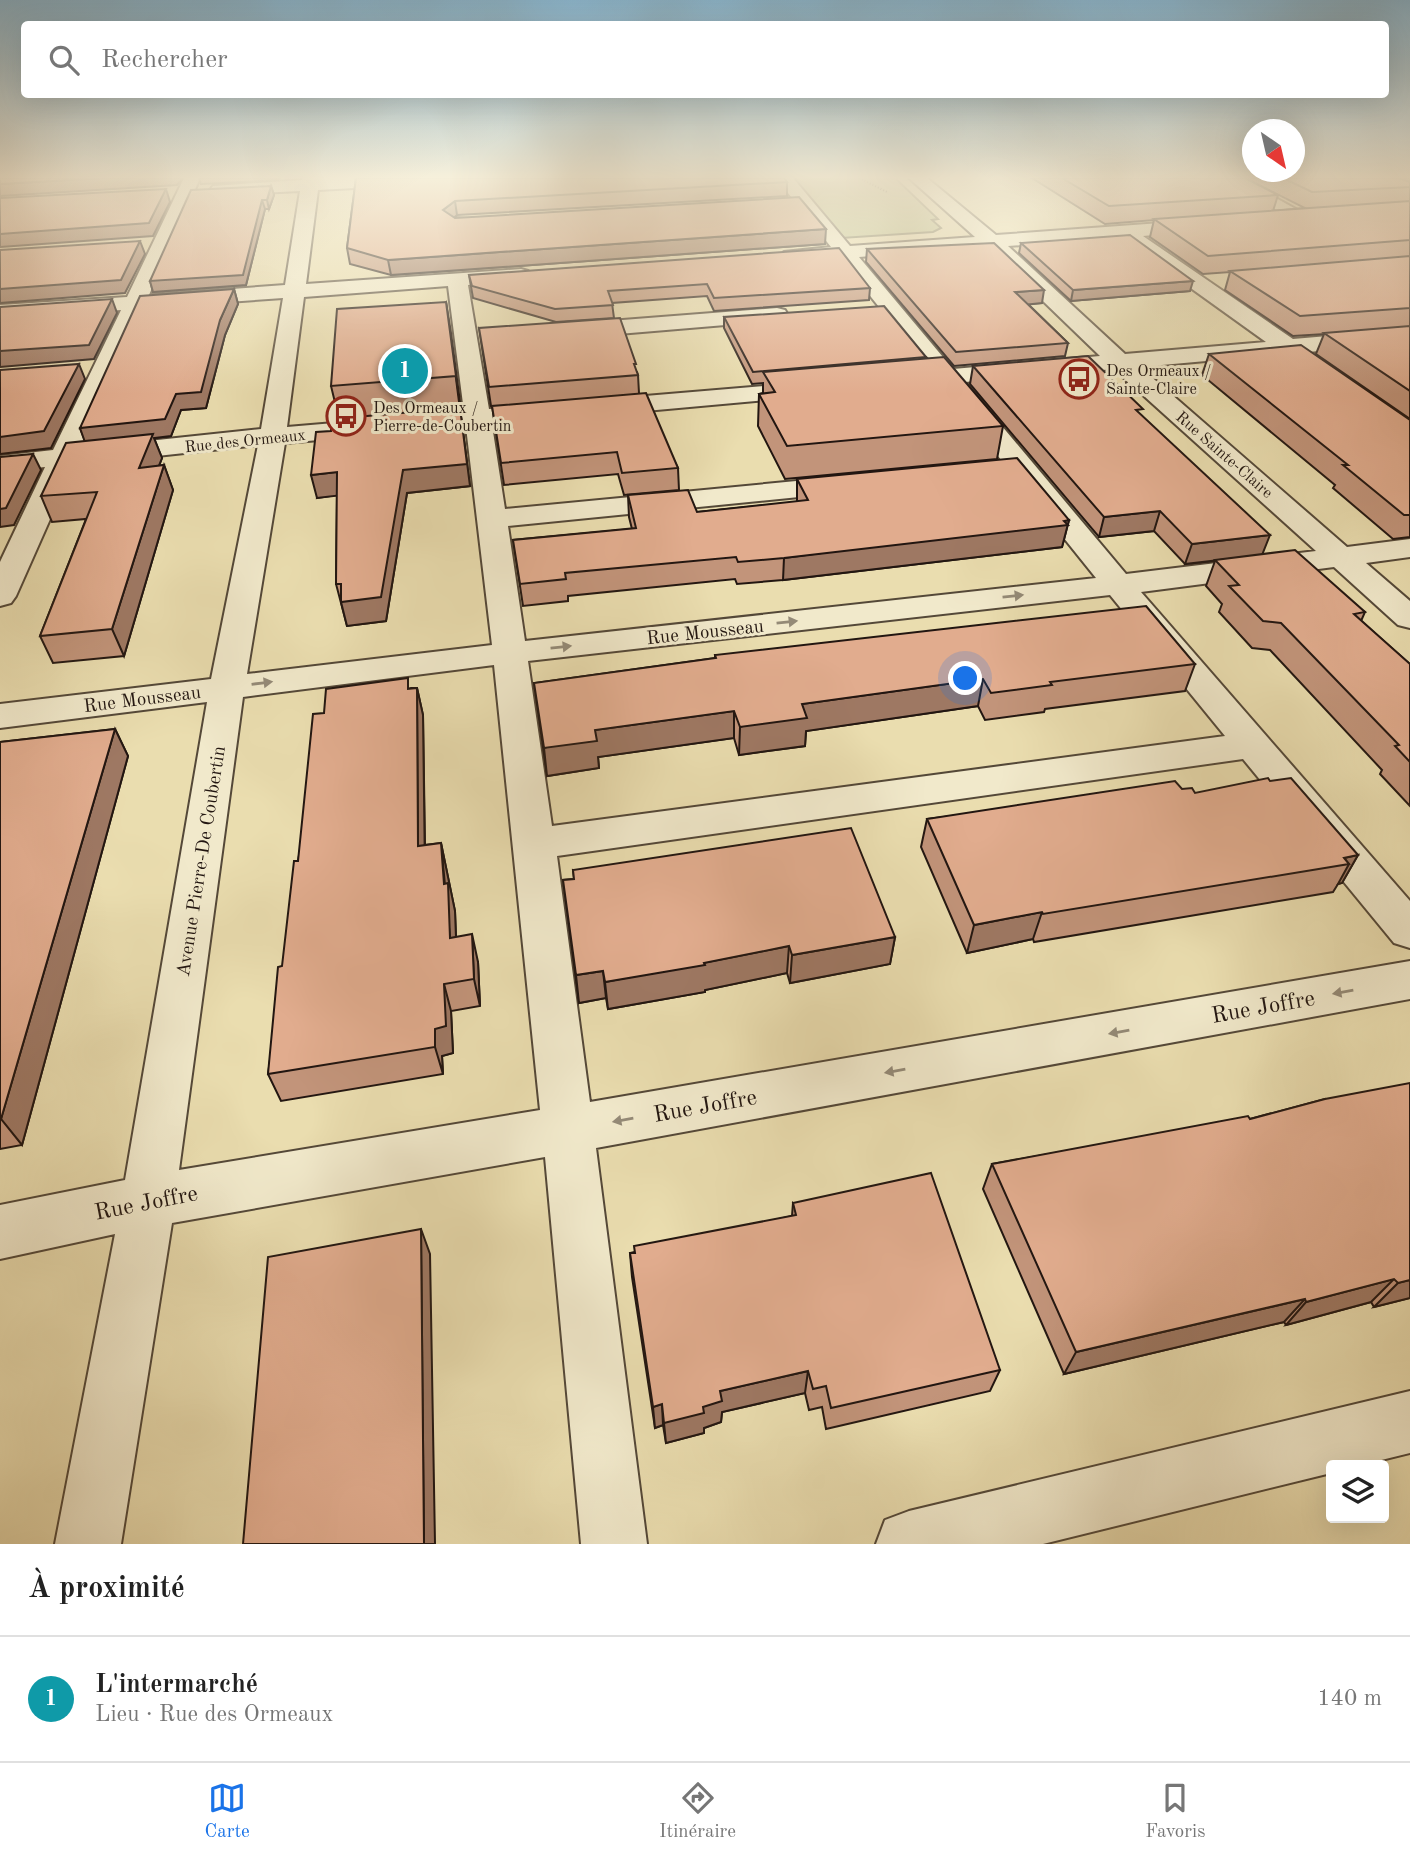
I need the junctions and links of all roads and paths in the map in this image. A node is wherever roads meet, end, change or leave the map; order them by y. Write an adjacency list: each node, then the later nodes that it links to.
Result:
1 (159, 250): 13 (street)
2 (300, 250): 12 (street, Avenue Pierre-De Coubertin)
3 (871, 250): 6 (street)
4 (1001, 250): 19 (street, Rue Sainte-Claire)
5 (1150, 250): 11 (street)
6 (845, 252): 7 (street); 23 (street)
7 (777, 257)
8 (546, 273): 9 (street)
9 (462, 275): 12 (street); 26 (street)
10 (1224, 281): 11 (street)
11 (1198, 283): 18 (street)
12 (293, 292): 13 (street); 27 (street, Avenue Pierre-De Coubertin)
13 (135, 303): 14 (street); 21 (street)
14 (0, 312)
15 (794, 314): 16 (street)
16 (548, 332)
17 (1410, 336): 18 (street)
18 (1288, 346): 19 (street); 20 (street)
19 (1119, 361): 23 (street); 33 (street, Rue Sainte-Claire)
20 (1311, 363)
21 (105, 368): 22 (street); 28 (street)
22 (79, 370)
23 (948, 377): 24 (street); 35 (street)
24 (893, 382)
25 (838, 387): 26 (street, Rue des Ormeaux)
26 (478, 418): 27 (street, Rue des Ormeaux); 31 (street)
27 (273, 436): 28 (street, Rue des Ormeaux); 38 (street, Avenue Pierre-De Coubertin)
28 (64, 458): 29 (street, Rue des Ormeaux); 34 (street)
29 (0, 464)
30 (872, 482): 31 (street)
31 (492, 519): 37 (street)
32 (1410, 548): 33 (street, Rue Mousseau)
33 (1341, 556): 35 (street, Rue Mousseau); 36 (street, Rue Sainte-Claire)
34 (4, 580)
35 (1118, 585): 37 (street, Rue Mousseau, one-way to 35); 40 (street)
36 (1410, 618)
37 (509, 653): 38 (street, Rue Mousseau, one-way to 37); 41 (street)
38 (227, 687): 39 (street, Rue Mousseau); 45 (street, Avenue Pierre-De Coubertin)
39 (0, 716)
40 (1253, 745): 41 (street); 42 (street)
41 (533, 844): 44 (street)
42 (1410, 931)
43 (1410, 980): 44 (street, Rue Joffre, one-way to 44)
44 (569, 1129): 45 (street, Rue Joffre); 49 (street)
45 (148, 1201): 46 (street, Rue Joffre); 48 (street, Avenue Pierre-De Coubertin)
46 (0, 1231)
47 (1410, 1422): 50 (street)
48 (88, 1544)
49 (614, 1544)
50 (909, 1544)

